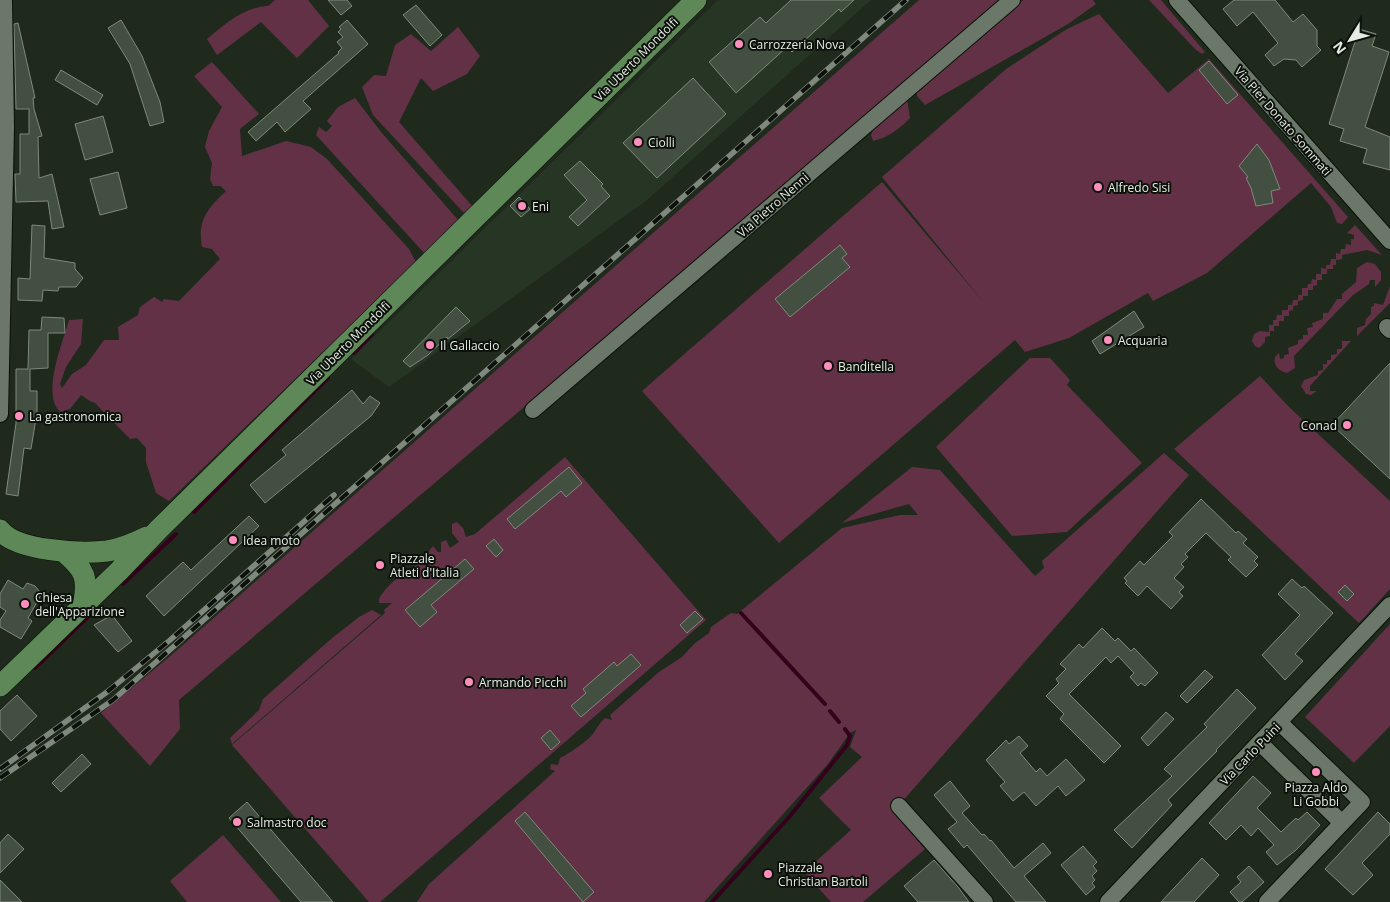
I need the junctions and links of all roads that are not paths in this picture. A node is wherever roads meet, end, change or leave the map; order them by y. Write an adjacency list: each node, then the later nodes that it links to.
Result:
1 (4, 0): 7 (street)
2 (696, 0): 8 (main road, Via Uberto Mondolfi)
3 (1012, 0): 6 (street, Via Pietro Nenni)
4 (1177, 0): 5 (street, Via Pier Donato Sommati)
5 (1390, 241)
6 (533, 410)
7 (0, 414)
8 (158, 530): 10 (main road); 12 (main road, Via Uberto Mondolfi)
9 (5, 540): 10 (main road)
10 (64, 551): 12 (main road)
11 (1390, 605): 14 (street, Via Carlo Puini)
12 (83, 606): 13 (main road, Via Uberto Mondolfi)
13 (0, 686)
14 (1280, 723): 15 (street, Via Carlo Puini); 17 (street)
15 (1260, 743): 17 (street); 19 (street, Via Carlo Puini)
16 (899, 806): 18 (street)
17 (1342, 823): 20 (street)
18 (985, 902)
19 (1108, 902)
20 (1267, 902)

